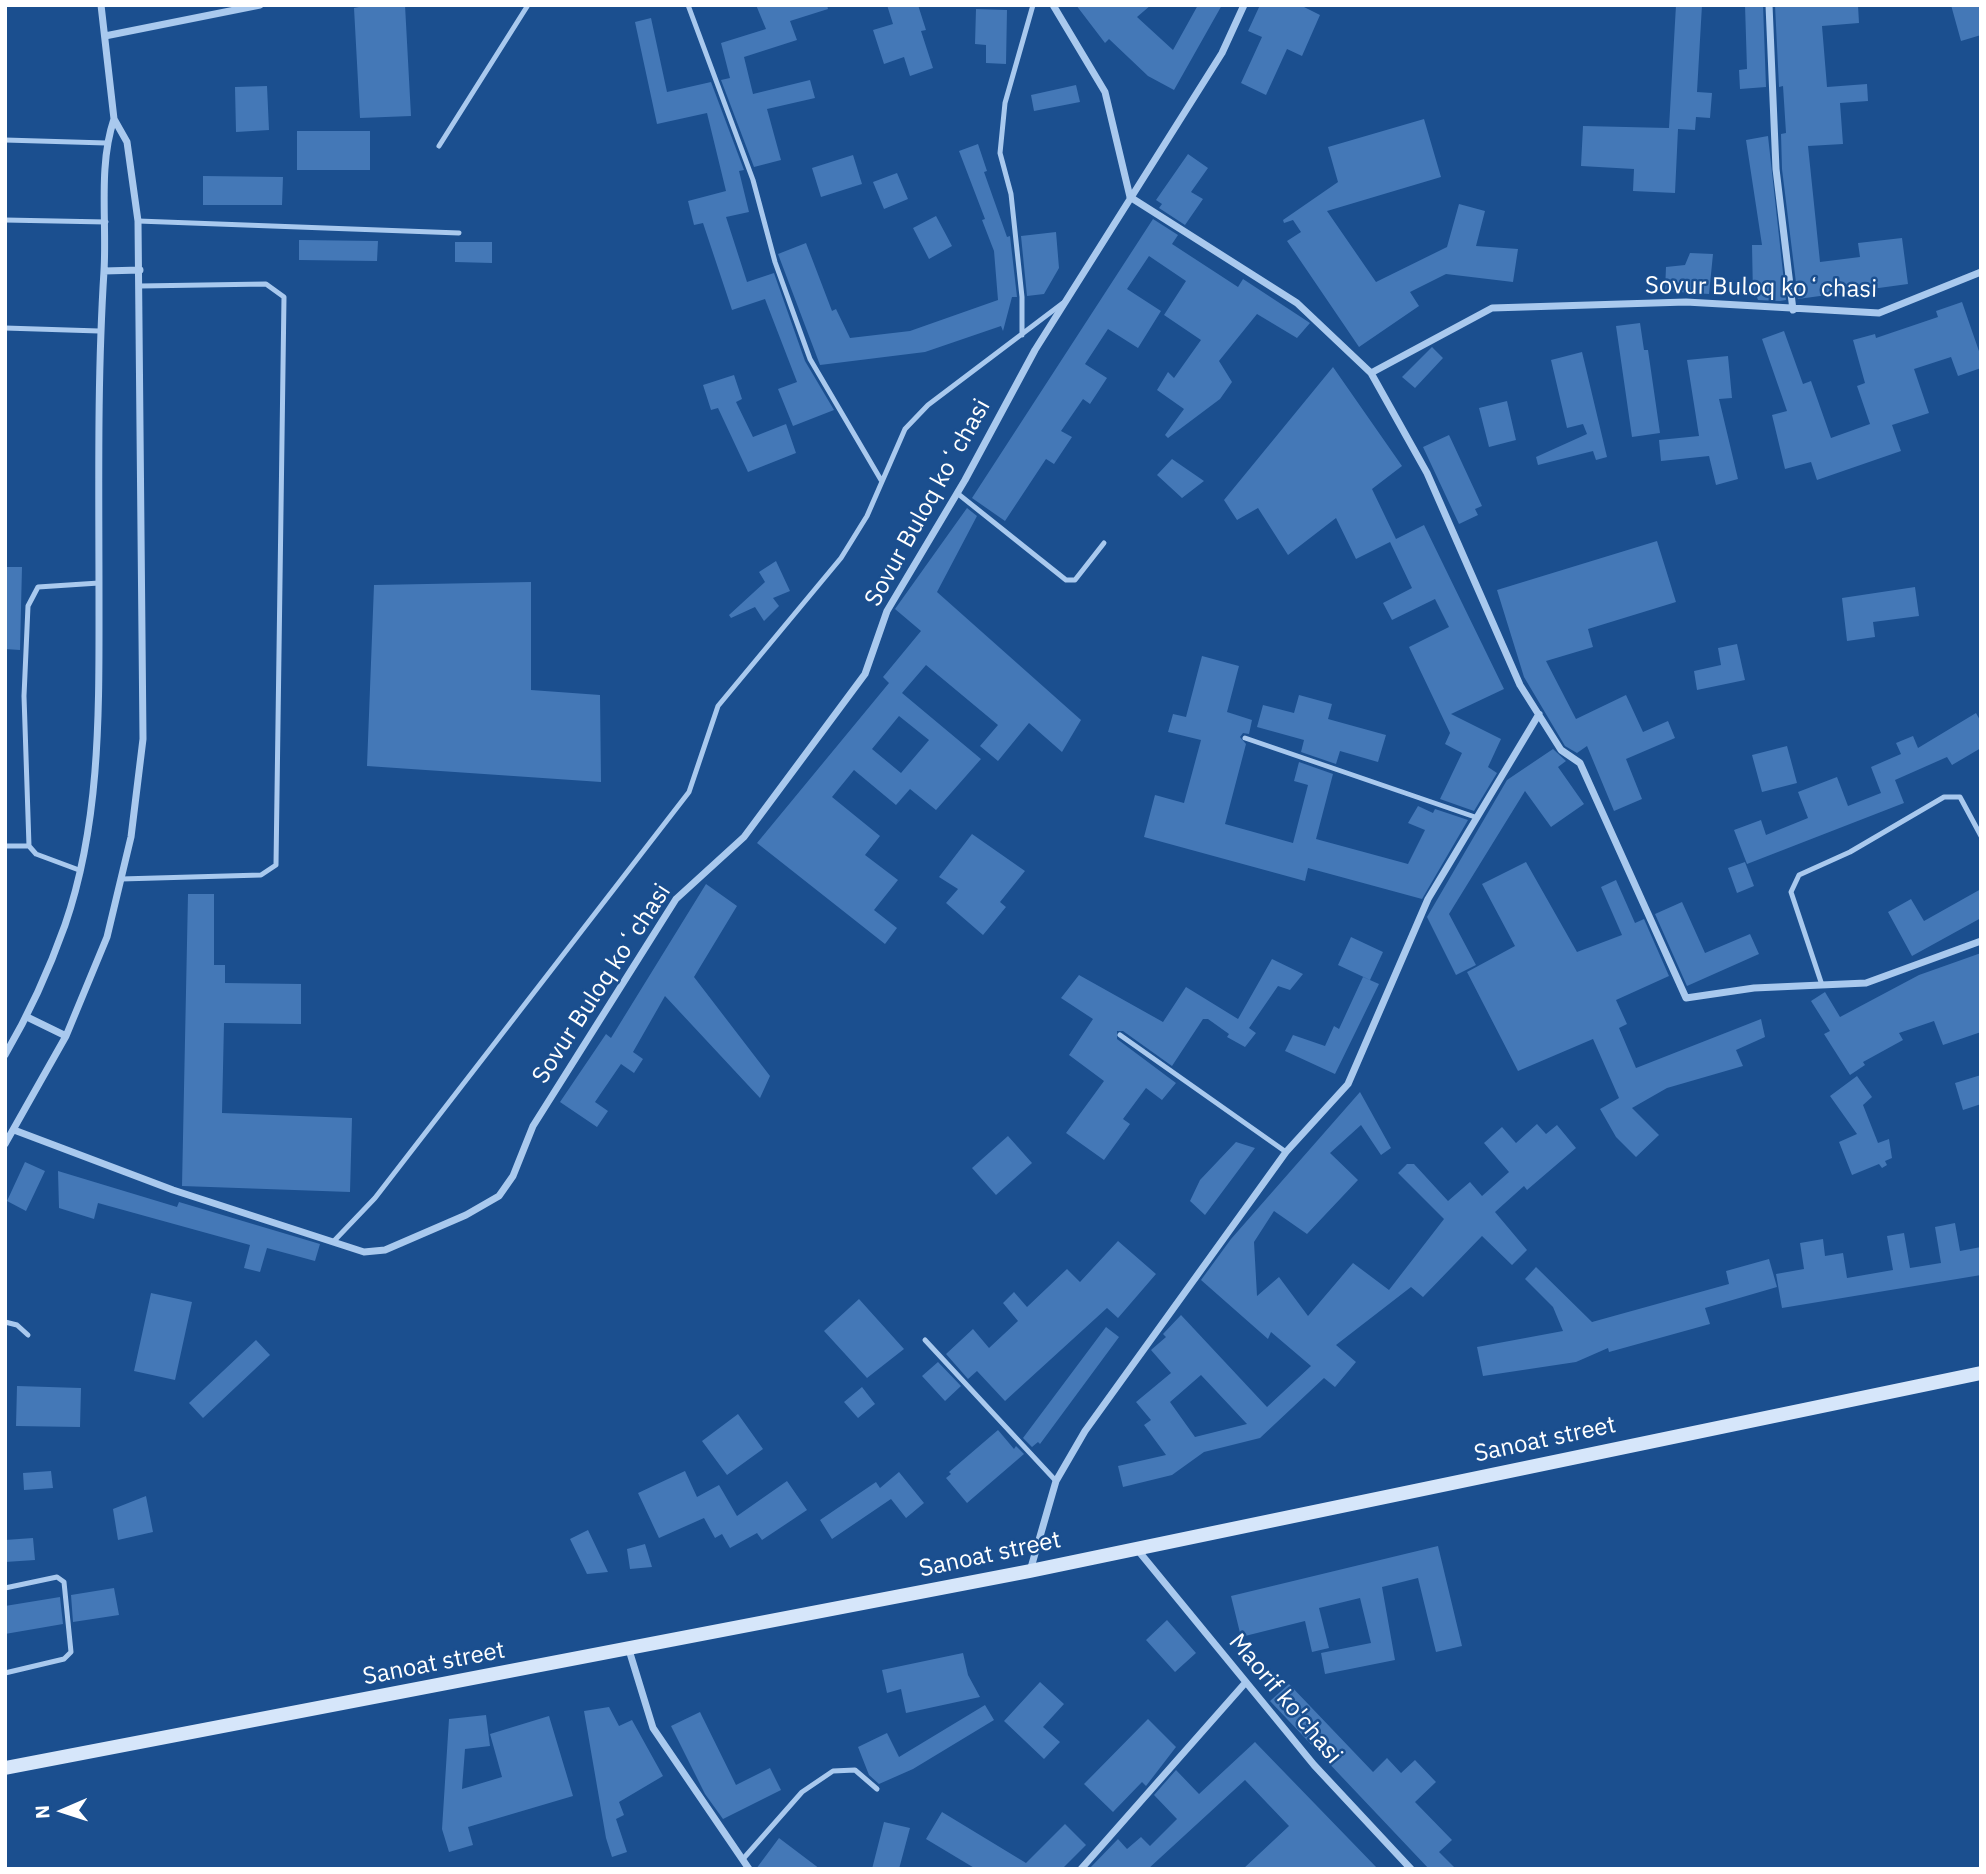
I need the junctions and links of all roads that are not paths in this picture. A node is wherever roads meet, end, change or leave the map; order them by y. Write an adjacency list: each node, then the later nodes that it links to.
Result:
1 (102, 5): 9 (street)
2 (260, 5): 9 (street)
3 (528, 5): 13 (lane)
4 (688, 5): 29 (lane)
5 (1033, 5): 27 (lane)
6 (1053, 5): 14 (street)
7 (1244, 5): 14 (street, Sovur Buloq koʻchasi)
8 (1769, 5): 24 (street)
9 (105, 36): 10 (street)
10 (114, 119): 12 (street); 16 (street)
11 (5, 140): 12 (lane)
12 (106, 143): 17 (street)
13 (439, 146)
14 (1130, 197): 23 (street, Sovur Buloq koʻchasi); 28 (street)
15 (5, 220): 17 (lane)
16 (138, 221): 18 (lane); 19 (street)
17 (106, 222): 20 (street)
18 (459, 233)
19 (140, 270): 20 (street); 22 (street)
20 (104, 271): 26 (street)
21 (1981, 272): 24 (street, Sovur Buloq koʻchasi)
22 (141, 286): 40 (street); 40 (lane)
23 (1064, 302): 27 (lane); 30 (street, Sovur Buloq koʻchasi)
24 (1793, 310): 28 (street, Sovur Buloq koʻchasi)
25 (5, 328): 26 (lane)
26 (99, 331): 32 (street)
27 (1022, 335): 29 (lane)
28 (1371, 373): 33 (street)
29 (881, 480): 50 (lane)
30 (957, 493): 31 (lane); 50 (street, Sovur Buloq koʻchasi)
31 (1104, 543)
32 (99, 583): 38 (lane); 39 (street)
33 (1539, 714): 35 (street); 42 (street)
34 (1245, 738): 35 (lane)
35 (1475, 817): 49 (street)
36 (1981, 836): 42 (lane)
37 (5, 846): 38 (lane)
38 (29, 846): 39 (lane)
39 (79, 870): 43 (street)
40 (121, 879): 45 (street)
41 (1981, 941): 42 (street)
42 (1822, 985)
43 (27, 1017): 45 (street); 46 (street)
44 (1120, 1035): 49 (lane)
45 (66, 1036): 47 (street)
46 (5, 1055)
47 (14, 1130): 48 (street); 50 (street, Sovur Buloq koʻchasi)
48 (5, 1144)
49 (1286, 1152): 55 (street)
50 (332, 1242)
51 (5, 1322): 52 (lane)
52 (28, 1335)
53 (925, 1340): 55 (lane)
54 (1981, 1373): 56 (main road, Sanoat street)
55 (1056, 1481): 57 (street)
56 (1136, 1548): 57 (main road, Sanoat street); 61 (street, Maorif ko'chasi)
57 (1030, 1571): 59 (main road, Sanoat street)
58 (5, 1588): 60 (lane)
59 (629, 1650): 62 (main road, Sanoat street); 64 (street)
60 (5, 1673)
61 (1246, 1682): 66 (street); 67 (street, Maorif ko'chasi)
62 (5, 1768)
63 (877, 1789): 64 (lane)
64 (743, 1859): 65 (street)
65 (749, 1869)
66 (1081, 1869)
67 (1411, 1869)

